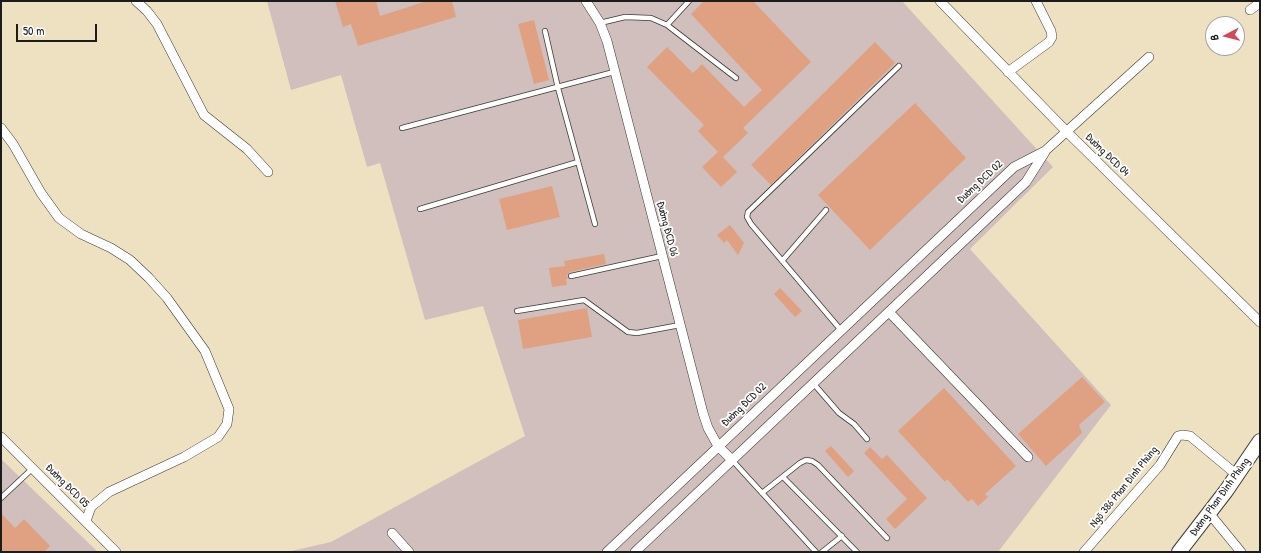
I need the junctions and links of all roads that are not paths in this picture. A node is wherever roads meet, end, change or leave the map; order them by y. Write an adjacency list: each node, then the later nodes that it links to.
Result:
1 (136, 1): 22 (street)
2 (586, 1): 8 (street, Đường ĐCD 06)
3 (689, 1): 9 (lane)
4 (940, 1): 14 (street, Đường ĐCD 04)
5 (1036, 1): 14 (street)
6 (1258, 1): 7 (street)
7 (1250, 10)
8 (600, 23): 9 (lane); 13 (street, Đường ĐCD 06)
9 (667, 25): 15 (lane)
10 (544, 31): 16 (lane)
11 (1149, 57): 19 (street)
12 (899, 66): 27 (lane)
13 (614, 72): 16 (lane); 26 (street, Đường ĐCD 06)
14 (1008, 72): 19 (street, Đường ĐCD 04)
15 (736, 78)
16 (558, 88): 18 (lane); 21 (lane)
17 (1, 128): 47 (street)
18 (402, 128)
19 (1067, 132): 20 (street); 31 (street, Đường ĐCD 04)
20 (1045, 151): 30 (street); 33 (street, Đường ĐCD 02)
21 (578, 162): 23 (lane); 25 (lane)
22 (268, 172)
23 (420, 209)
24 (826, 210): 27 (lane)
25 (595, 224)
26 (662, 256): 28 (lane); 32 (street, Đường ĐCD 06)
27 (782, 261): 33 (lane)
28 (571, 276)
29 (517, 311): 32 (lane)
30 (888, 312): 34 (street); 39 (street)
31 (1260, 322)
32 (680, 325): 38 (street, Đường ĐCD 06)
33 (840, 329): 38 (street, Đường ĐCD 02)
34 (813, 383): 36 (lane); 40 (street)
35 (1, 437): 41 (street, Đường ĐCD 05)
36 (867, 439)
37 (1260, 441): 42 (main road, Đường Phan Đình Phùng)
38 (718, 446): 40 (street, Đường ĐCD 06); 51 (street, Đường ĐCD 02)
39 (1028, 457)
40 (732, 460): 44 (lane); 54 (street)
41 (33, 468): 45 (lane); 47 (street, Đường ĐCD 05)
42 (1237, 475): 46 (main road, Đường Phan Đình Phùng); 58 (street, Ngõ 386 Phan Đình Phùng)
43 (783, 477): 44 (lane); 49 (lane); 50 (lane)
44 (762, 493): 55 (lane)
45 (1, 498)
46 (1209, 514): 59 (main road, Đường Phan Đình Phùng); 60 (street)
47 (86, 521): 52 (street, Đường ĐCD 05)
48 (392, 533): 53 (street)
49 (842, 536): 56 (lane); 57 (lane)
50 (887, 538)
51 (610, 551)
52 (116, 552)
53 (409, 552)
54 (635, 552)
55 (816, 552)
56 (822, 552)
57 (857, 552)
58 (1084, 552)
59 (1179, 552)
60 (1241, 552)

